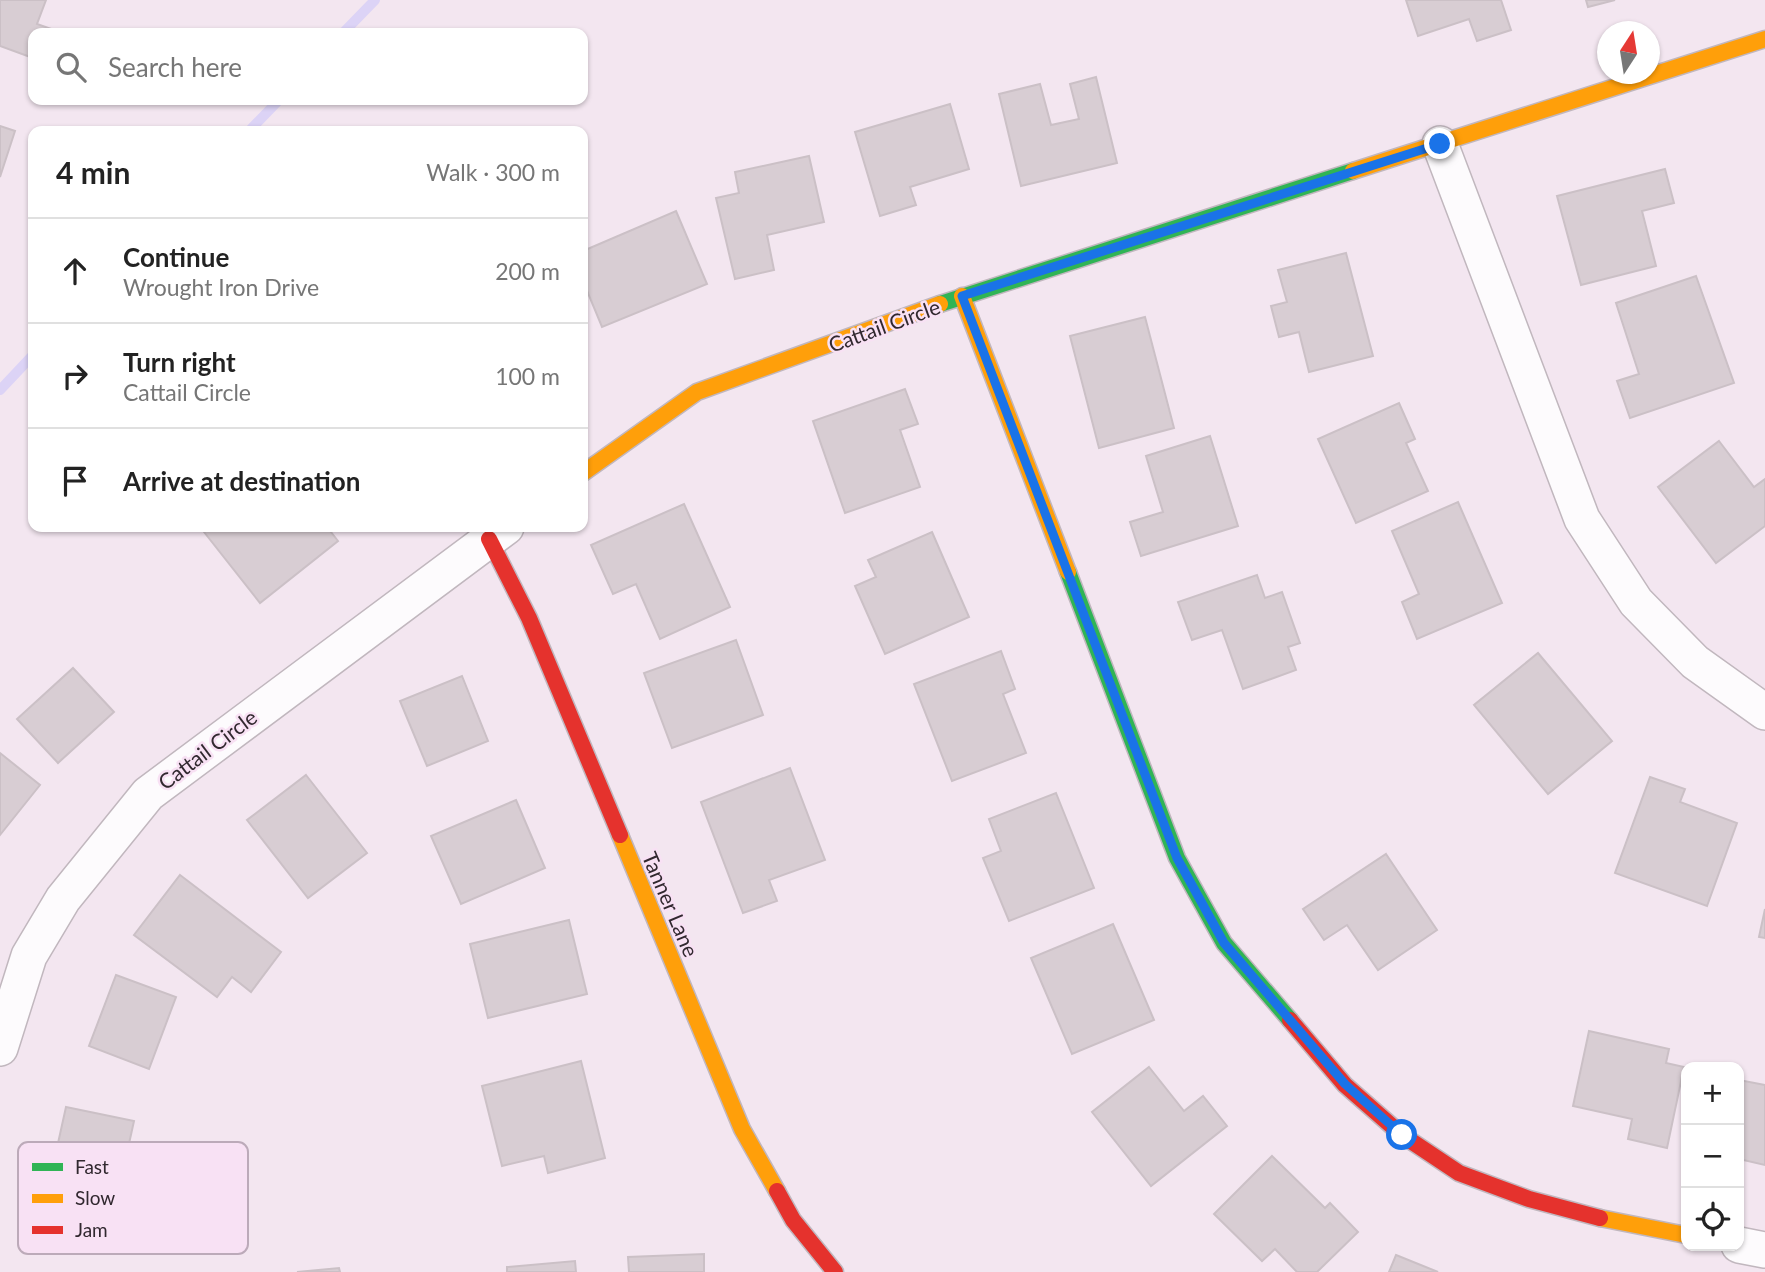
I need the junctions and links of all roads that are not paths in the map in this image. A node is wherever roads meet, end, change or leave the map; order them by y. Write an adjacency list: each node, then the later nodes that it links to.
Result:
1 (1765, 39): 2 (street, Cattail Circle)
2 (1440, 144): 3 (street, Cattail Circle); 6 (street)
3 (962, 296): 4 (street, Cattail Circle); 8 (street)
4 (588, 468)
5 (498, 533): 7 (street, Cattail Circle); 11 (street, Tanner Lane)
6 (1765, 712)
7 (0, 1048)
8 (1681, 1234)
9 (1744, 1246): 10 (street)
10 (1765, 1250)
11 (835, 1272)

